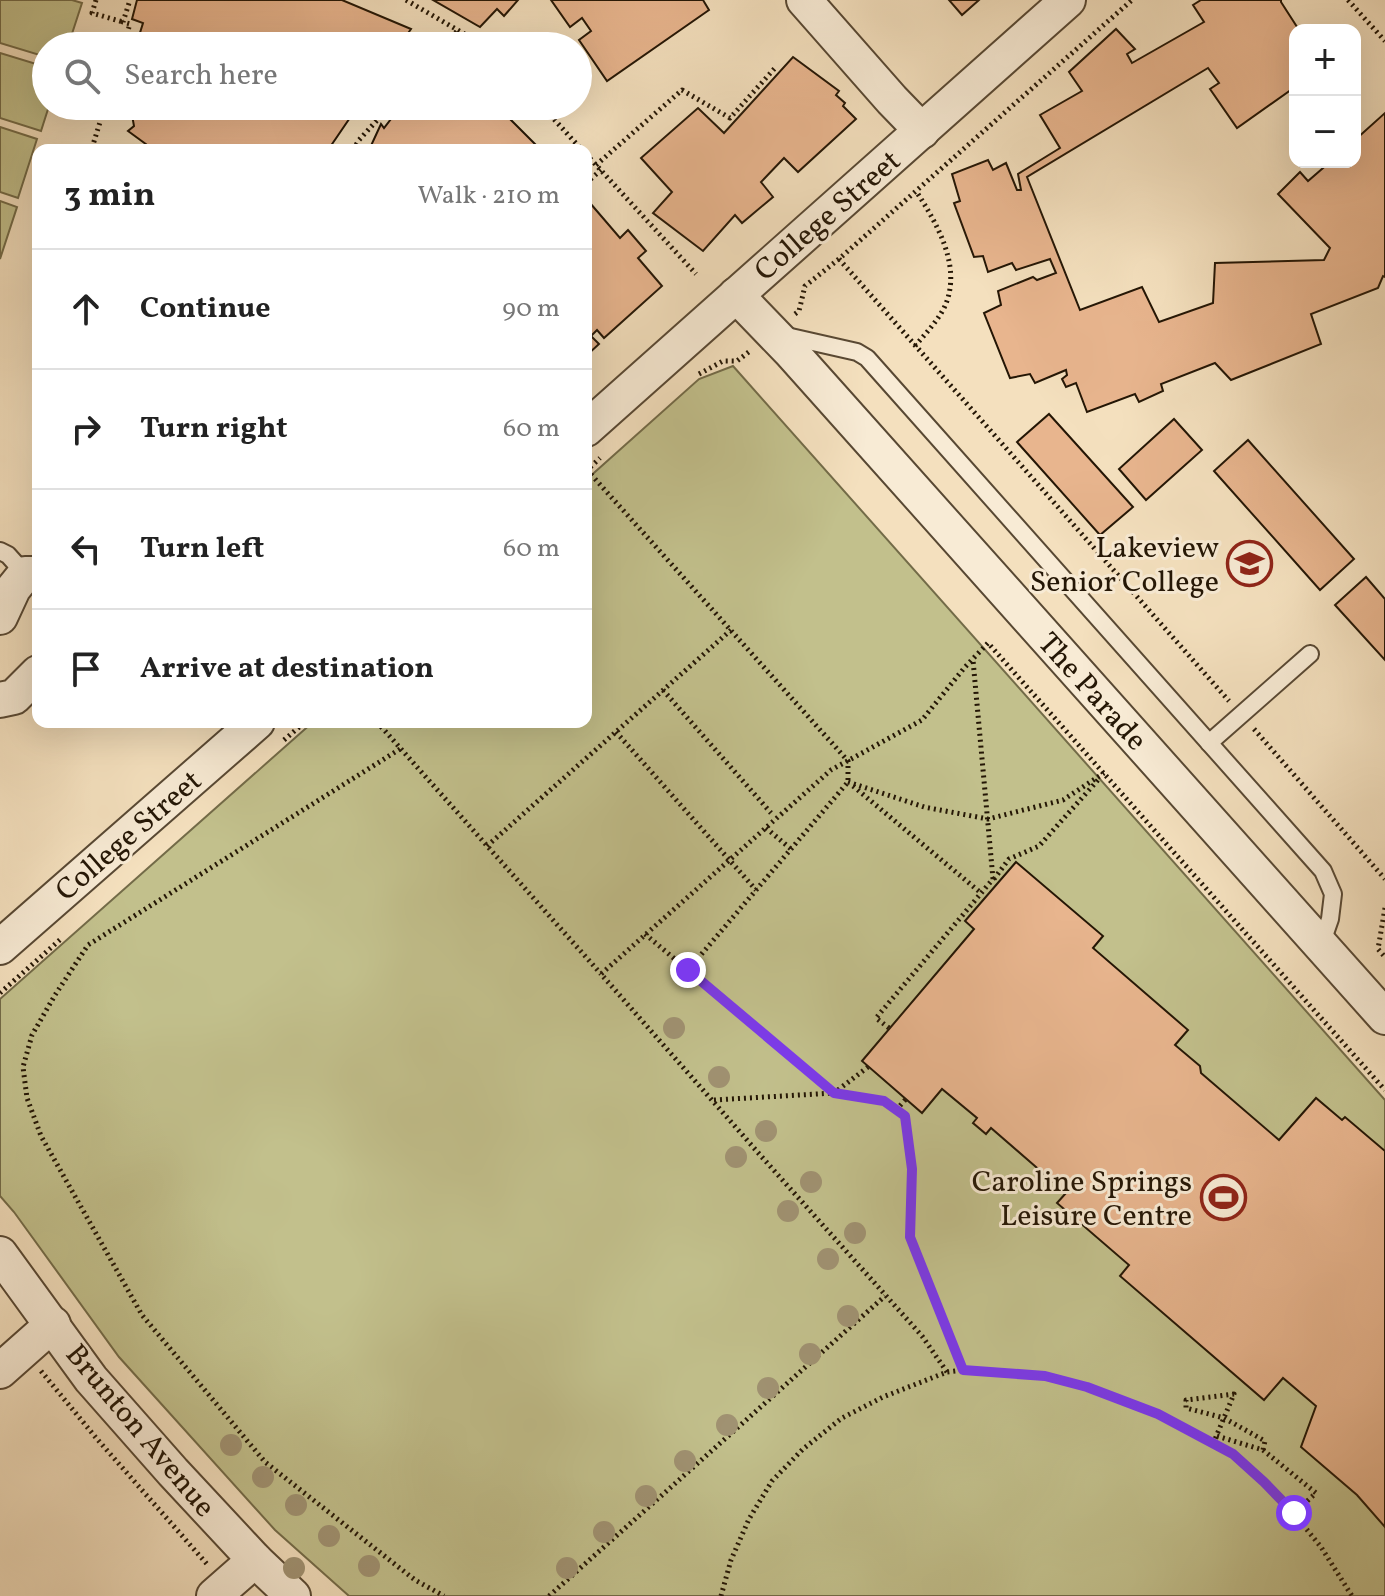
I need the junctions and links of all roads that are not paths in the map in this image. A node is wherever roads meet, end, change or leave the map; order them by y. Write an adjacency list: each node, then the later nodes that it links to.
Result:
1 (804, 0): 3 (street)
2 (1068, 0): 3 (street, College Street)
3 (922, 131): 4 (street, College Street)
4 (736, 295): 5 (street, The Parade); 6 (street, College Street)
5 (773, 333): 14 (lane); 15 (street, The Parade)
6 (597, 441)
7 (0, 551): 8 (lane)
8 (31, 574): 9 (street)
9 (0, 617)
10 (1310, 654): 14 (lane)
11 (32, 679): 12 (street)
12 (0, 700)
13 (250, 728): 16 (street, College Street)
14 (1209, 743): 15 (lane)
15 (1321, 945): 17 (street, The Parade)
16 (0, 947)
17 (1385, 1017)
18 (0, 1254): 19 (street, Brunton Avenue)
19 (53, 1324): 20 (street); 21 (street, Brunton Avenue)
20 (0, 1371)
21 (255, 1560): 22 (street); 23 (street, Brunton Avenue)
22 (214, 1596)
23 (293, 1596)

